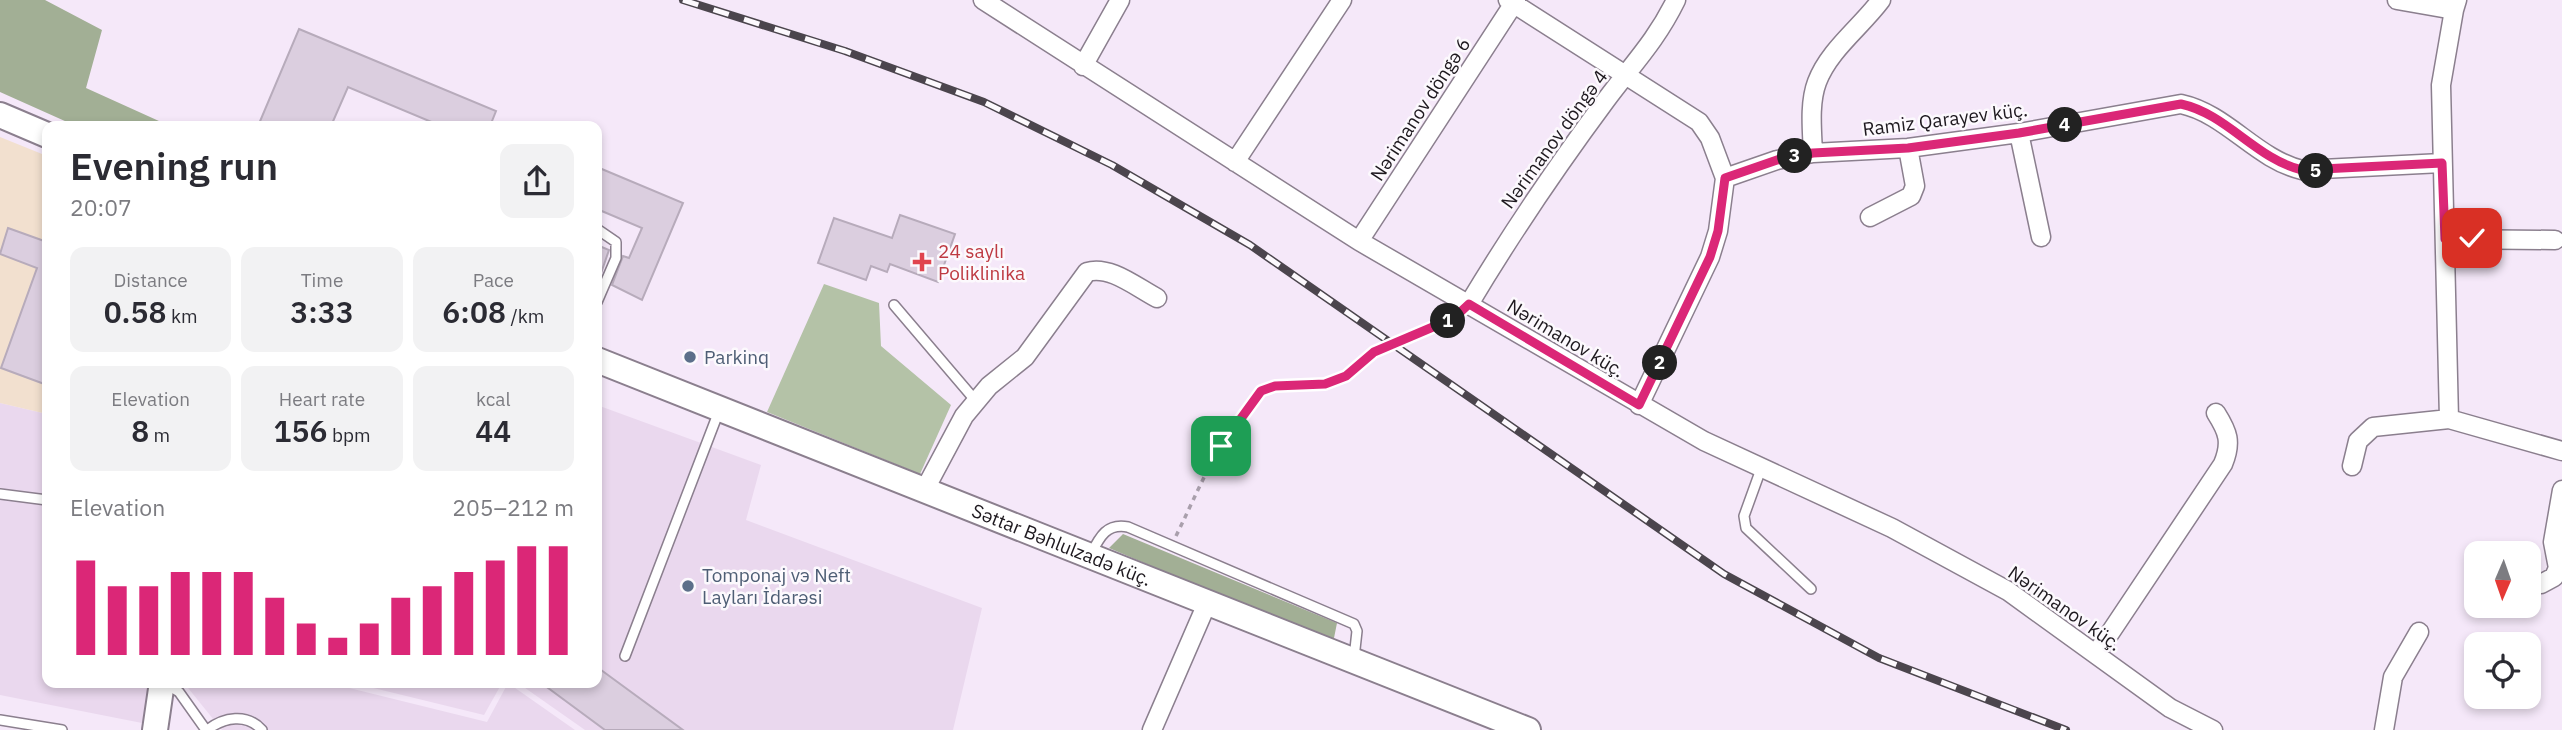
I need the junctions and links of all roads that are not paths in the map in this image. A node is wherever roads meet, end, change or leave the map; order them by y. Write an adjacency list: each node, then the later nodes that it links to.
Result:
1 (983, 0): 9 (street, Nərimanov küç.)
2 (1120, 0): 9 (street)
3 (1342, 0): 16 (street)
4 (1676, 0): 10 (street, Nərimanov döngə 4)
5 (1881, 0): 15 (street)
6 (2397, 0): 8 (street)
7 (1512, 1): 10 (street); 24 (street, Nərimanov döngə 6)
8 (2456, 5): 17 (street)
9 (1083, 66): 16 (street, Nərimanov küç.)
10 (1626, 76): 18 (street); 27 (street, Nərimanov döngə 4)
11 (0, 115): 12 (main road)
12 (42, 133)
13 (2019, 133): 14 (street, Ramiz Qarayev küç.); 17 (street, Ramiz Qarayev küç.); 21 (street)
14 (1908, 148): 15 (street, Ramiz Qarayev küç.); 19 (street)
15 (1813, 153): 18 (street, Ramiz Qarayev küç.)
16 (1235, 162): 24 (street, Nərimanov küç.)
17 (2442, 163): 22 (street)
18 (1725, 178): 31 (street)
19 (1870, 217)
20 (602, 232): 25 (lane)
21 (2041, 237)
22 (2445, 239): 23 (street); 34 (street)
23 (2555, 240)
24 (1359, 241): 27 (street, Nərimanov küç.)
25 (602, 291)
26 (1157, 298): 30 (street)
27 (1469, 304): 31 (street, Nərimanov küç.)
28 (894, 305): 30 (lane)
29 (602, 362): 32 (main road, Səttar Bəhlulzadə küç.)
30 (975, 400): 39 (street)
31 (1639, 405): 37 (street, Nərimanov küç.)
32 (719, 409): 39 (main road, Səttar Bəhlulzadə küç.); 48 (lane)
33 (2216, 413): 47 (street)
34 (2449, 419): 35 (street); 36 (street)
35 (2562, 451)
36 (2352, 466)
37 (1761, 469): 44 (lane); 47 (street, Nərimanov küç.)
38 (2562, 490): 43 (street)
39 (924, 491): 42 (main road, Səttar Bəhlulzadə küç.)
40 (0, 494): 41 (lane)
41 (42, 498)
42 (1091, 555): 45 (main road, Səttar Bəhlulzadə küç.); 49 (lane)
43 (2541, 584)
44 (1811, 589)
45 (1208, 601): 49 (main road, Səttar Bəhlulzadə küç.); 57 (street)
46 (2418, 632): 60 (street)
47 (2096, 654): 59 (street, Nərimanov küç.)
48 (625, 656)
49 (1353, 660): 58 (main road, Səttar Bəhlulzadə küç.)
50 (162, 688): 54 (main road)
51 (173, 688): 55 (lane)
52 (0, 720): 53 (lane)
53 (62, 730)
54 (155, 730)
55 (207, 730): 56 (lane)
56 (261, 730)
57 (1152, 730)
58 (1528, 730)
59 (2213, 730)
60 (2384, 730)

